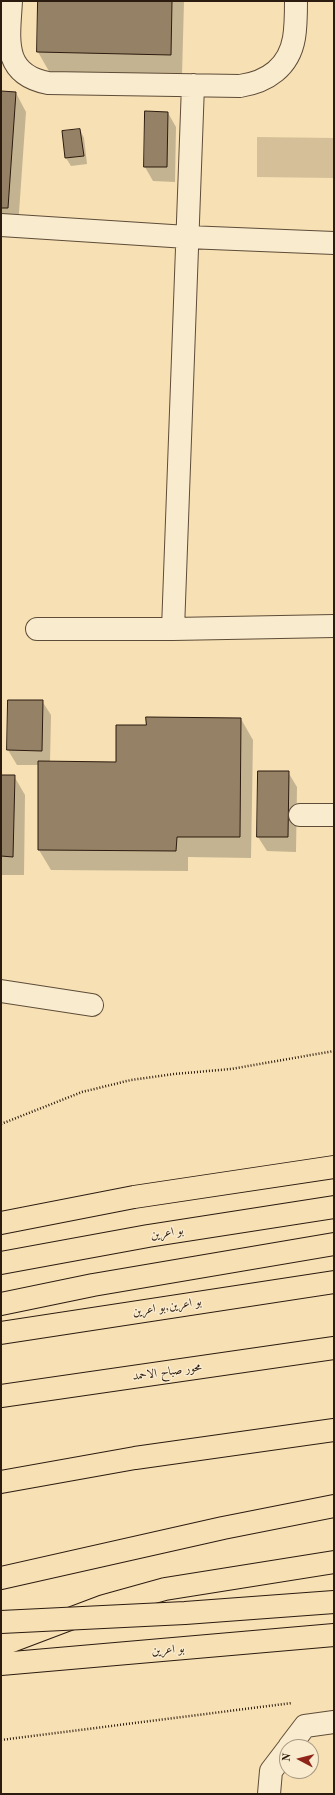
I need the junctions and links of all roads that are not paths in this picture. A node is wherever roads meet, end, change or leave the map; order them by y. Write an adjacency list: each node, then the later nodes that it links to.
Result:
1 (11, 1): 3 (street)
2 (296, 1): 3 (street)
3 (193, 85): 5 (street)
4 (1, 225): 5 (street)
5 (187, 237): 6 (street); 9 (street)
6 (334, 243)
7 (334, 626): 9 (street)
8 (37, 629): 9 (street)
9 (173, 629)
10 (300, 814): 11 (street)
11 (334, 815)
12 (1, 991): 13 (street)
13 (92, 1006)
14 (334, 1167): 16 (main road)
15 (334, 1207): 18 (main road, بو اعرين)
16 (1, 1222)
17 (334, 1244): 20 (main road)
18 (1, 1263)
19 (334, 1282): 21 (main road, بو اعرين,بو اعرين)
20 (1, 1304)
21 (1, 1333)
22 (334, 1348): 23 (main road, محور صباح الاحمد)
23 (1, 1396)
24 (334, 1430): 25 (main road)
25 (1, 1482)
26 (334, 1506): 28 (main road)
27 (334, 1562): 32 (main road)
28 (1, 1578)
29 (334, 1602): 30 (main road, bridge)
30 (1, 1622)
31 (334, 1636): 33 (main road, بو اعرين)
32 (1, 1645)
33 (1, 1664)
34 (334, 1722): 35 (street)
35 (295, 1739)
36 (279, 1760): 37 (street)
37 (268, 1794)

